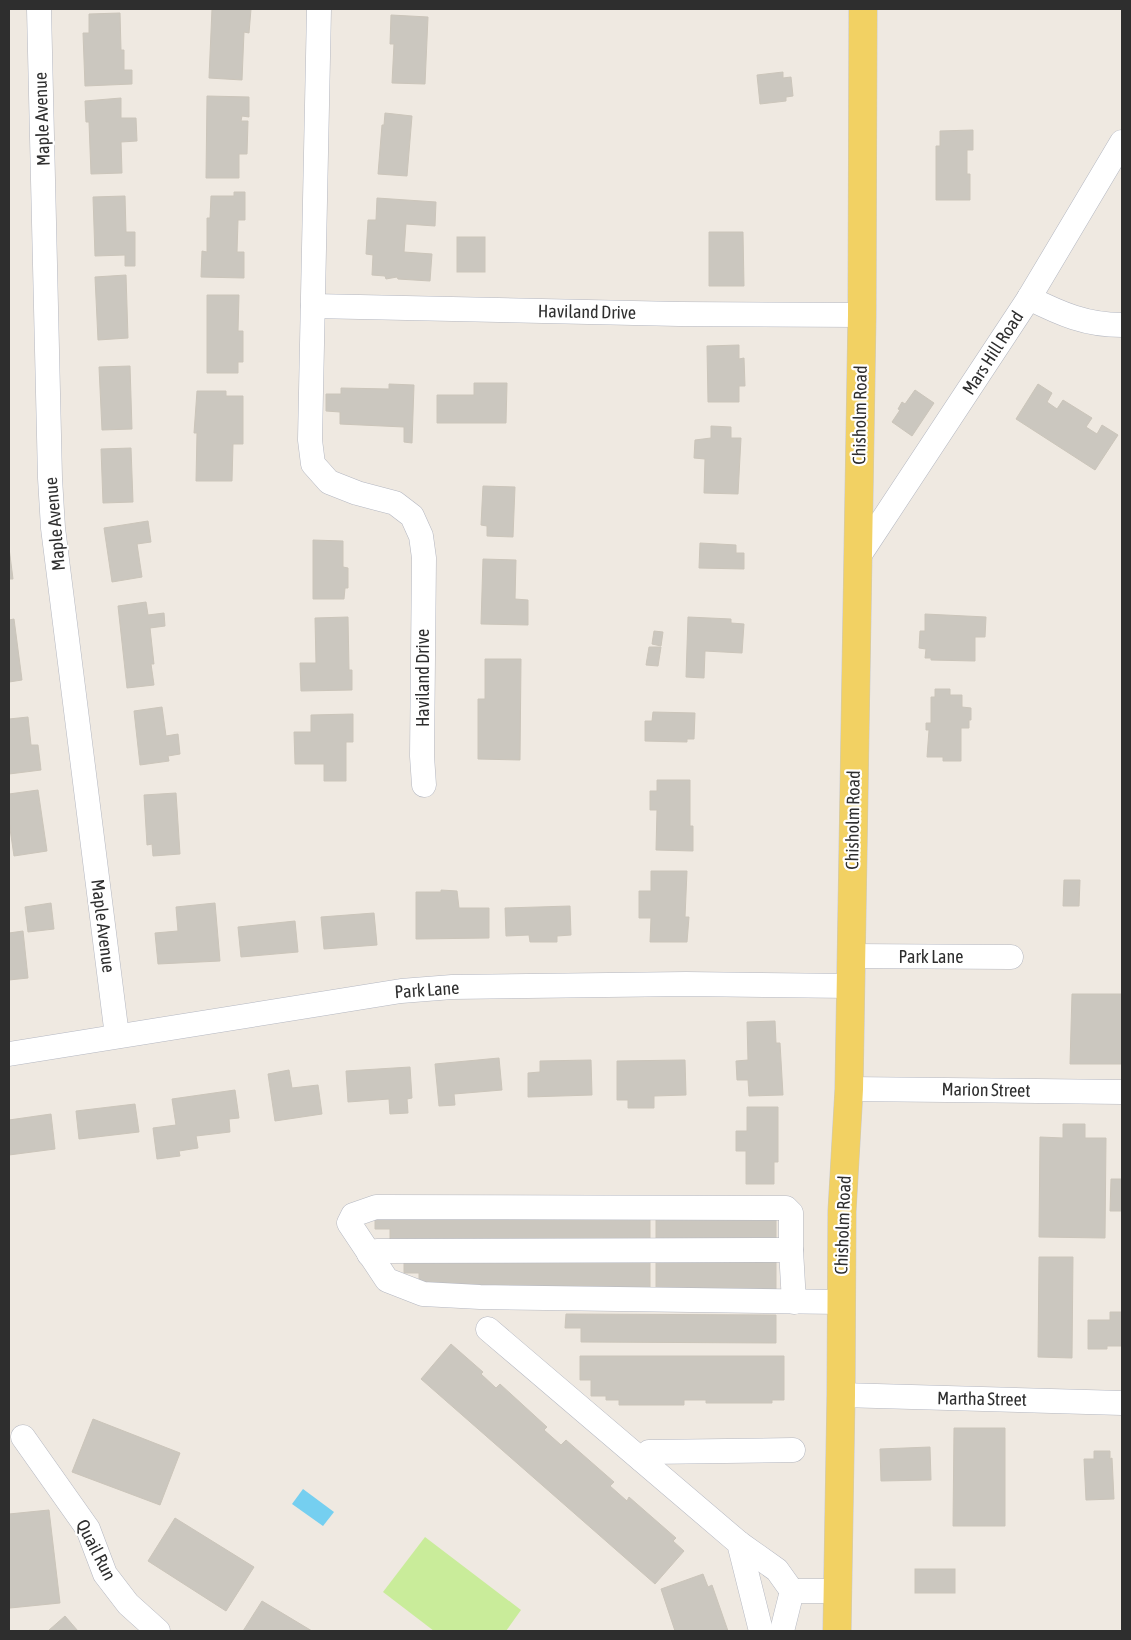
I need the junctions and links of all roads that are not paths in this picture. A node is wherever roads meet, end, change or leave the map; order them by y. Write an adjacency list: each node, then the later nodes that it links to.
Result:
1 (39, 9): 14 (street, Maple Avenue)
2 (319, 9): 6 (street, Haviland Drive)
3 (863, 9): 7 (main road, Chisholm Road)
4 (1122, 142): 5 (street, Mars Hill Road)
5 (1029, 298): 8 (street); 9 (street, Mars Hill Road)
6 (313, 306): 7 (street, Haviland Drive); 10 (street, Haviland Drive)
7 (862, 315): 9 (main road, Chisholm Road)
8 (1122, 325)
9 (857, 559): 11 (main road, Chisholm Road)
10 (424, 785)
11 (851, 956): 12 (street, Park Lane); 13 (main road, Chisholm Road)
12 (1011, 957)
13 (851, 986): 14 (street, Park Lane); 16 (main road, Chisholm Road)
14 (118, 1036): 15 (street, Park Lane)
15 (9, 1054)
16 (849, 1089): 17 (street, Marion Street); 21 (main road, Chisholm Road)
17 (1122, 1092)
18 (791, 1250): 19 (street); 19 (street); 20 (street)
19 (369, 1254): 20 (street)
20 (794, 1302): 21 (street)
21 (840, 1302): 23 (main road, Chisholm Road)
22 (488, 1329): 27 (street)
23 (841, 1395): 24 (street, Martha Street); 30 (main road, Chisholm Road)
24 (1122, 1403)
25 (23, 1437): 31 (street, Quail Run)
26 (793, 1450): 27 (street)
27 (642, 1460): 28 (street)
28 (739, 1542): 29 (street); 32 (street)
29 (792, 1591): 30 (street); 33 (street)
30 (838, 1591): 34 (main road, Chisholm Road)
31 (158, 1631)
32 (761, 1631)
33 (782, 1631)
34 (837, 1631)

